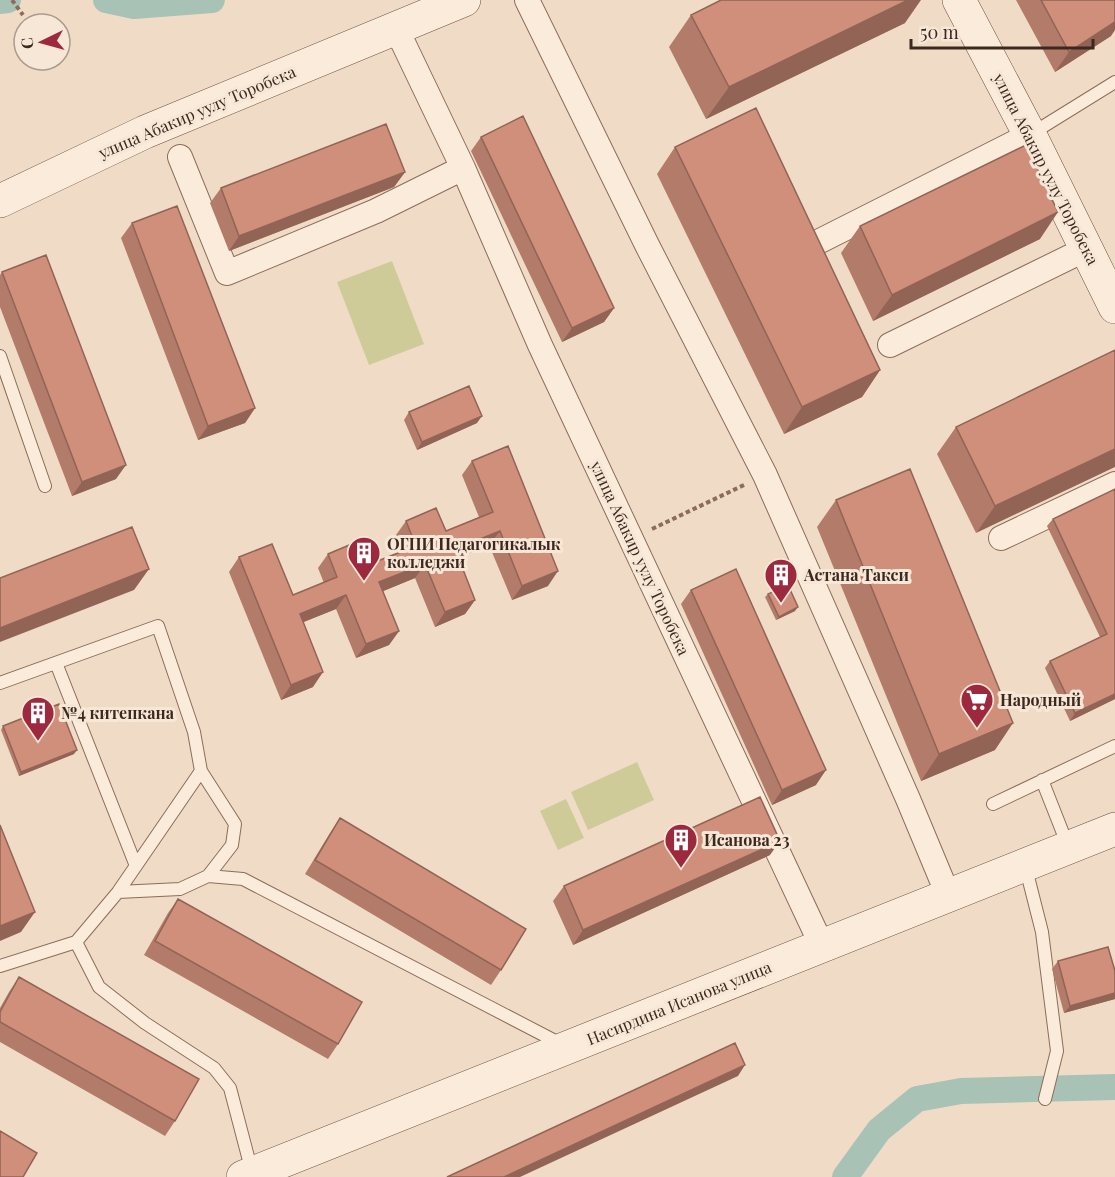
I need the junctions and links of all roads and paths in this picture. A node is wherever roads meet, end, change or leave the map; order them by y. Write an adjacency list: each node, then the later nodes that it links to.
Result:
1 (464, 0): 4 (main road, улица Абакир уулу Торобека)
2 (527, 0): 15 (street)
3 (959, 0): 6 (main road, улица Абакир уулу Торобека)
4 (396, 28): 8 (street, улица Абакир уулу Торобека); 9 (main road, улица Абакир уулу Торобека)
5 (1115, 82): 6 (lane)
6 (1030, 135): 10 (street); 11 (main road, улица Абакир уулу Торобека)
7 (180, 157): 8 (street)
8 (463, 168): 34 (street, улица Абакир уулу Торобека)
9 (0, 201)
10 (812, 245)
11 (1086, 249): 12 (main road, улица Абакир уулу Торобека); 13 (street)
12 (1115, 307)
13 (890, 345)
14 (0, 356): 17 (lane)
15 (765, 475): 18 (path); 32 (street)
16 (1115, 484): 19 (street)
17 (45, 486)
18 (649, 530)
19 (1001, 538)
20 (56, 663): 21 (lane); 23 (lane); 29 (lane)
21 (0, 683)
22 (1115, 746): 24 (lane)
23 (201, 771): 29 (lane); 30 (lane)
24 (1042, 780): 25 (lane); 27 (lane)
25 (993, 804)
26 (1115, 829): 27 (main road, Насирдина Исанова улица)
27 (1069, 847): 28 (main road, Насирдина Исанова улица)
28 (1024, 865): 32 (main road, Насирдина Исанова улица); 37 (lane)
29 (136, 866): 31 (lane)
30 (208, 876): 31 (lane); 36 (lane)
31 (118, 892): 33 (lane)
32 (948, 895): 34 (main road, Насирдина Исанова улица)
33 (75, 942): 35 (lane); 38 (lane)
34 (822, 946): 36 (main road, Насирдина Исанова улица)
35 (0, 966)
36 (567, 1047): 38 (main road, Насирдина Исанова улица)
37 (1045, 1100)
38 (247, 1175)

